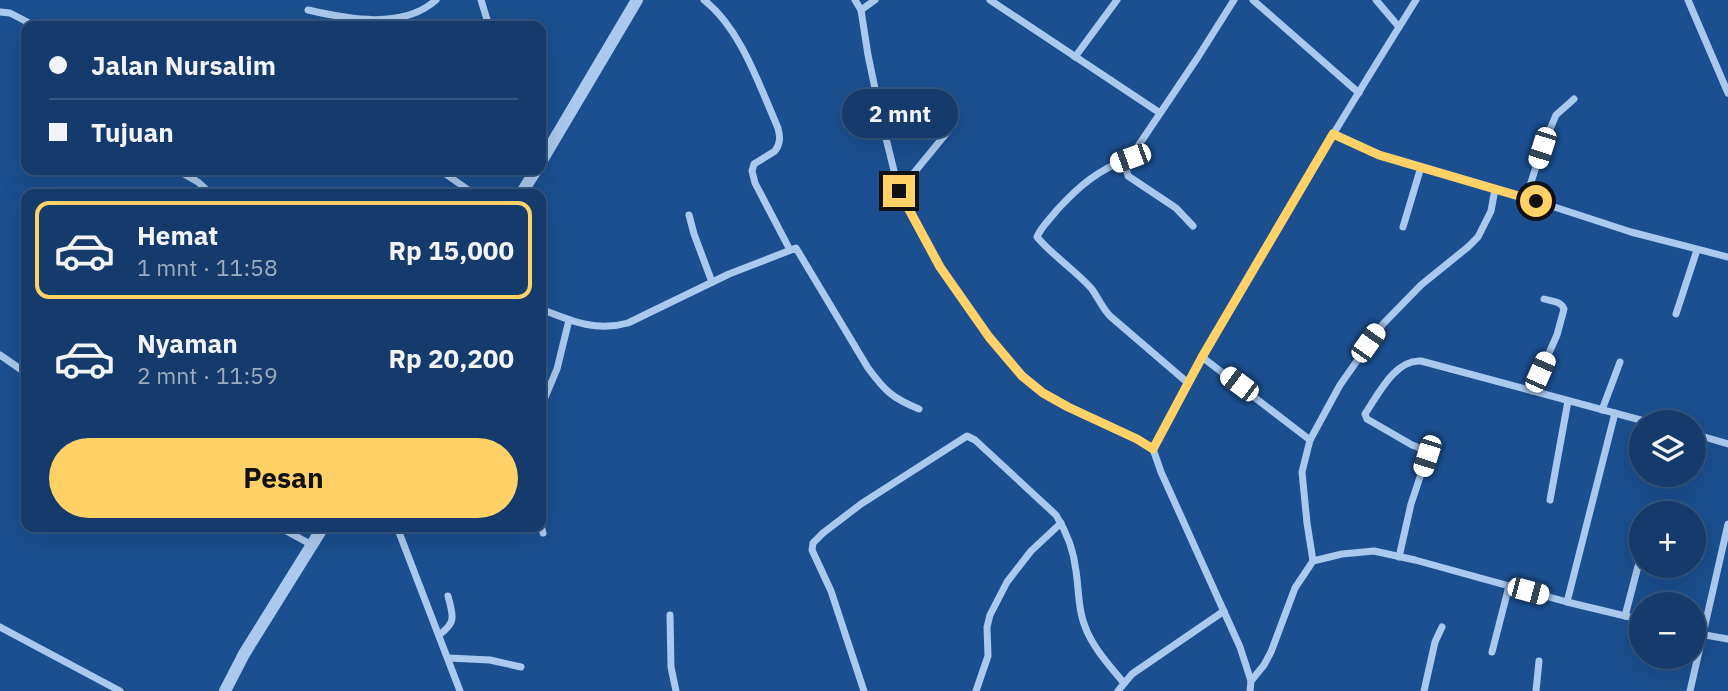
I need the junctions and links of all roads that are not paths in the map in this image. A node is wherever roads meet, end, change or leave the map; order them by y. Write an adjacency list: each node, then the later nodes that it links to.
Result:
1 (436, 0): 14 (street)
2 (481, 0): 18 (street)
3 (637, 0): 27 (street)
4 (704, 0): 40 (street)
5 (855, 0): 15 (street)
6 (875, 0): 15 (street)
7 (990, 0): 20 (street)
8 (1117, 0): 20 (street)
9 (1234, 0): 24 (street)
10 (1254, 0): 21 (street)
11 (1376, 0): 19 (street)
12 (1416, 0): 19 (street)
13 (1688, 0): 22 (street)
14 (308, 10)
15 (861, 10): 35 (street)
16 (0, 12): 17 (street)
17 (25, 21)
18 (487, 21)
19 (1399, 27): 21 (street)
20 (1075, 57): 24 (street)
21 (1359, 93): 26 (street)
22 (1728, 93)
23 (1574, 99): 36 (street)
24 (1160, 113): 28 (street)
25 (949, 130): 35 (street)
26 (1333, 134): 29 (street); 49 (street)
27 (546, 150)
28 (1130, 158): 38 (street); 52 (street)
29 (1421, 167): 34 (street); 39 (street)
30 (186, 175): 32 (street)
31 (447, 175): 33 (street)
32 (206, 189)
33 (467, 189)
34 (1496, 189): 36 (street); 61 (street)
35 (899, 191): 63 (street)
36 (1526, 198): 41 (street)
37 (689, 215): 43 (street)
38 (1193, 226)
39 (1404, 227)
40 (790, 250): 43 (street); 56 (street)
41 (1696, 250): 42 (street); 46 (street)
42 (1728, 257)
43 (716, 281): 47 (street)
44 (1544, 299): 53 (street)
45 (546, 311): 47 (street)
46 (1676, 314)
47 (569, 320): 54 (street)
48 (0, 355): 51 (street)
49 (1202, 357): 52 (street); 61 (street)
50 (1620, 362): 57 (street)
51 (21, 370)
52 (1188, 383): 63 (street)
53 (1532, 391): 55 (street); 71 (street)
54 (546, 395)
55 (1568, 401): 57 (street); 64 (street)
56 (919, 410)
57 (1602, 410): 58 (street)
58 (1615, 413): 59 (street); 76 (street)
59 (1629, 417)
60 (1706, 438): 62 (street)
61 (1310, 440): 72 (street)
62 (1728, 444)
63 (1153, 449): 78 (street)
64 (1550, 500)
65 (1061, 523): 93 (street); 98 (street); 99 (street)
66 (1728, 524): 77 (street)
67 (288, 532): 70 (street)
68 (320, 532): 70 (street)
69 (399, 532): 84 (street)
70 (312, 545): 95 (street)
71 (1399, 557): 72 (street); 74 (street)
72 (1313, 561): 92 (street)
73 (1635, 578): 80 (street)
74 (1509, 586): 76 (street); 87 (street)
75 (448, 596): 84 (street)
76 (1567, 602): 80 (street)
77 (1706, 605)
78 (1224, 611): 92 (street); 93 (street)
79 (670, 615): 97 (street)
80 (1625, 616): 81 (street)
81 (1629, 617)
82 (0, 627): 94 (street)
83 (1442, 627): 102 (street)
84 (439, 635): 88 (street)
85 (1706, 635): 86 (street)
86 (1728, 639)
87 (1492, 652)
88 (448, 657): 90 (street); 96 (street)
89 (1539, 661): 103 (street)
90 (521, 667)
91 (1693, 669): 104 (street)
92 (1251, 681): 101 (street)
93 (1123, 682): 100 (street)
94 (120, 691)
95 (225, 691)
96 (460, 691)
97 (676, 691)
98 (864, 691)
99 (976, 691)
100 (1118, 691)
101 (1250, 691)
102 (1424, 691)
103 (1536, 691)
104 (1690, 691)

